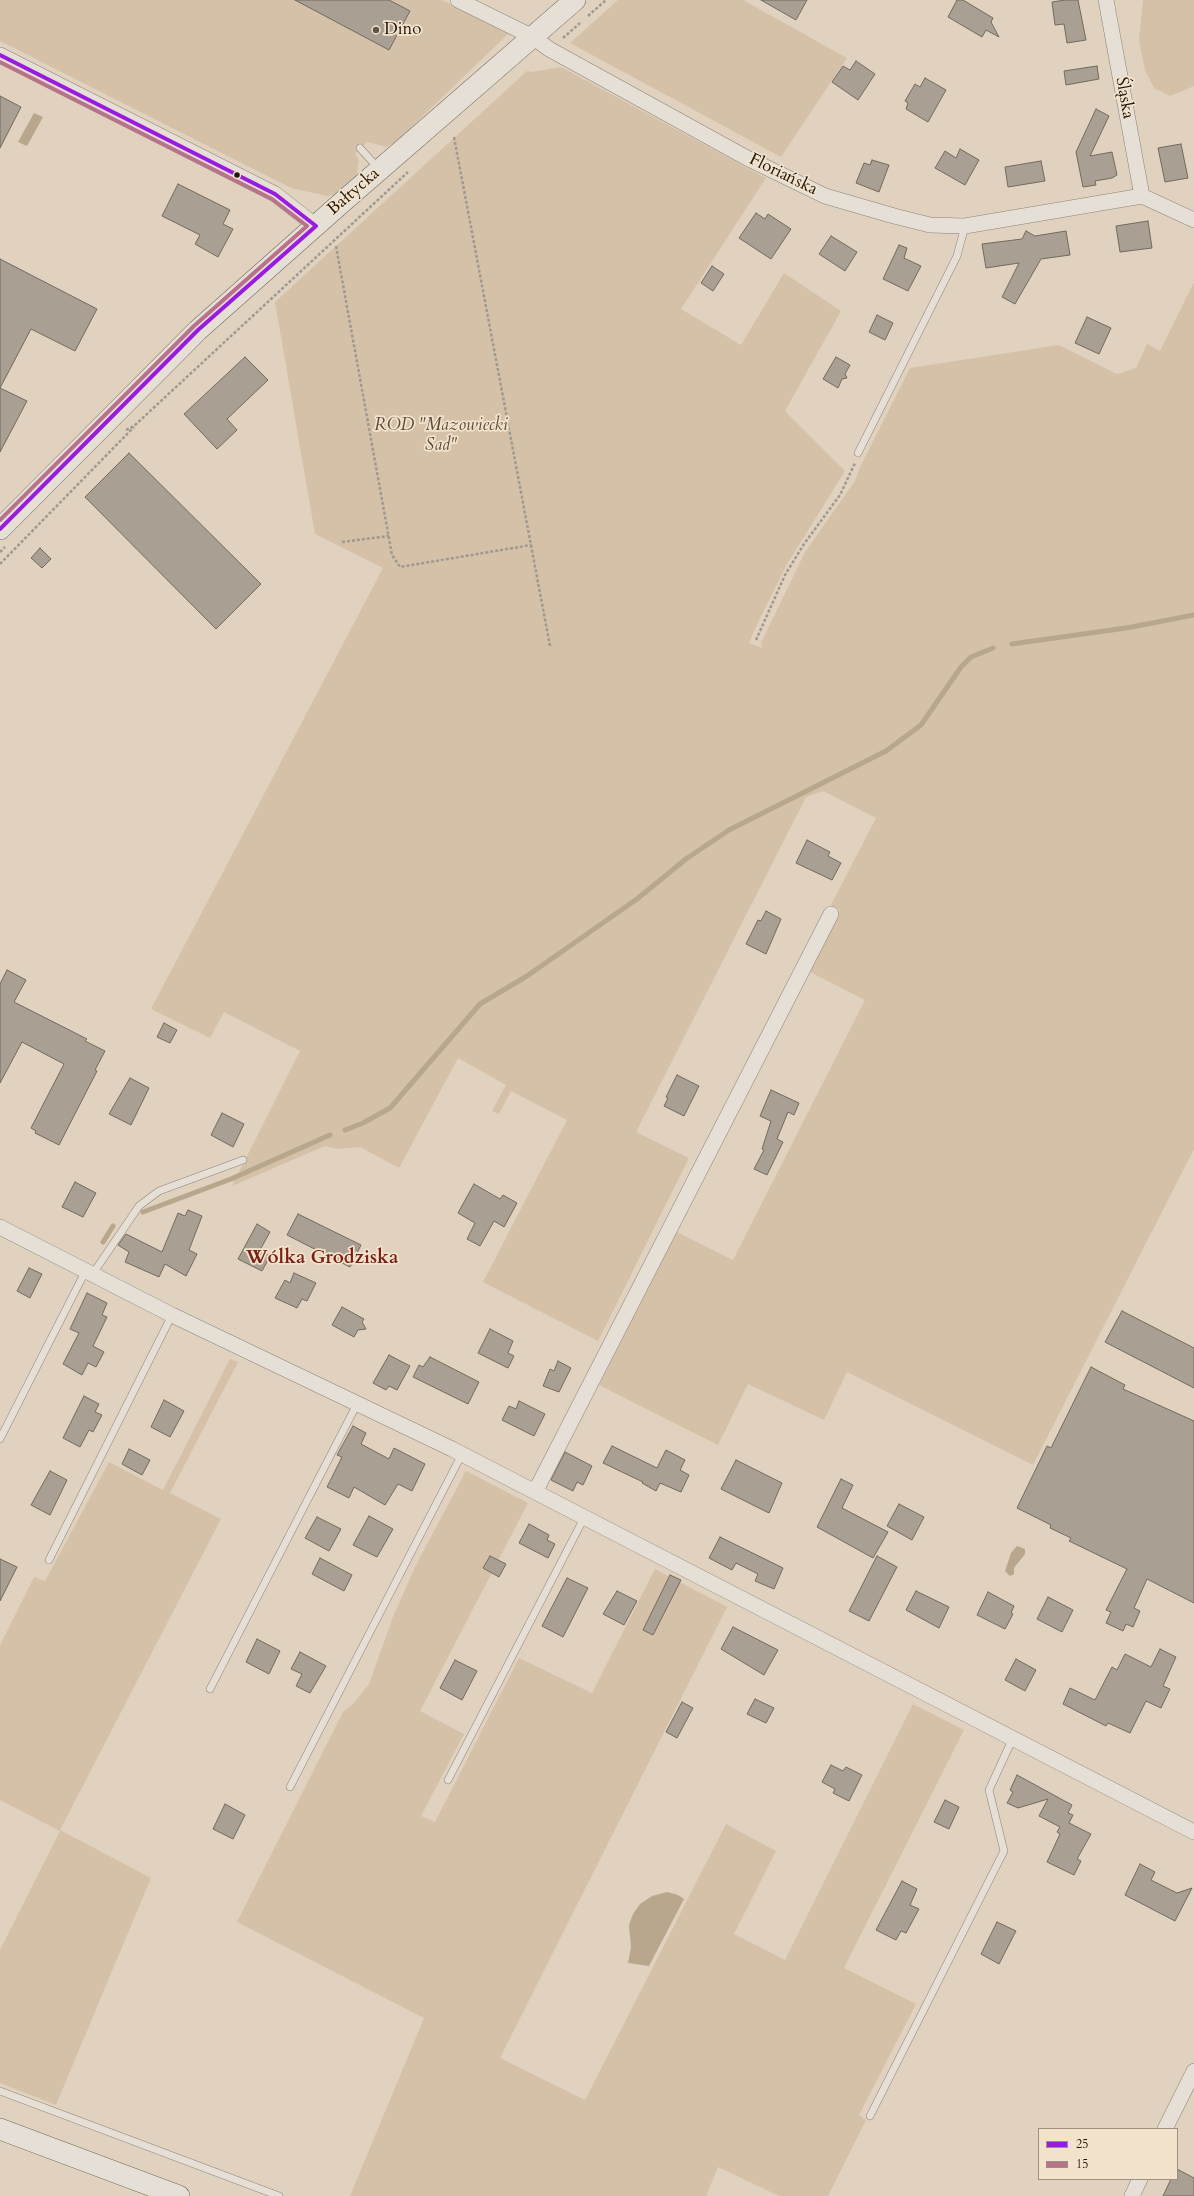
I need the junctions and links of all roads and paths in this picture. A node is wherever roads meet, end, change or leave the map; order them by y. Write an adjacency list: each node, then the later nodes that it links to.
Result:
1 (458, 0): 5 (street, Floriańska)
2 (575, 0): 5 (street, Bałtycka)
3 (606, 0): 6 (path)
4 (1106, 0): 12 (street, Śląska)
5 (533, 37): 6 (street, Floriańska); 11 (street, Bałtycka)
6 (549, 49): 15 (street, Floriańska)
7 (0, 56): 14 (street)
8 (454, 137): 21 (path)
9 (360, 148): 11 (lane)
10 (412, 168): 22 (path)
11 (380, 170): 14 (street, Bałtycka)
12 (1142, 196): 13 (street); 15 (street, Floriańska)
13 (1194, 220)
14 (316, 226): 18 (street, Bałtycka)
15 (965, 226): 17 (lane)
16 (336, 246): 19 (path)
17 (858, 453): 23 (path)
18 (0, 529)
19 (389, 536): 20 (path); 21 (path)
20 (342, 542)
21 (531, 545): 24 (path)
22 (0, 564)
23 (756, 640)
24 (550, 646)
25 (831, 914): 33 (street)
26 (243, 1160): 28 (lane)
27 (0, 1227): 28 (street)
28 (89, 1274): 29 (street); 31 (lane)
29 (172, 1315): 30 (street); 35 (lane)
30 (357, 1404): 32 (street); 36 (lane)
31 (0, 1439)
32 (462, 1454): 33 (street); 39 (lane)
33 (535, 1492): 34 (street)
34 (584, 1518): 37 (street); 38 (lane)
35 (49, 1560)
36 (210, 1689)
37 (1013, 1738): 40 (street); 43 (lane)
38 (448, 1780)
39 (290, 1787)
40 (1194, 1832)
41 (1194, 2071): 44 (street)
42 (0, 2091): 48 (lane)
43 (870, 2116)
44 (1166, 2128)
45 (0, 2129): 47 (street)
46 (1140, 2180): 49 (street)
47 (179, 2196)
48 (279, 2196)
49 (1132, 2196)

